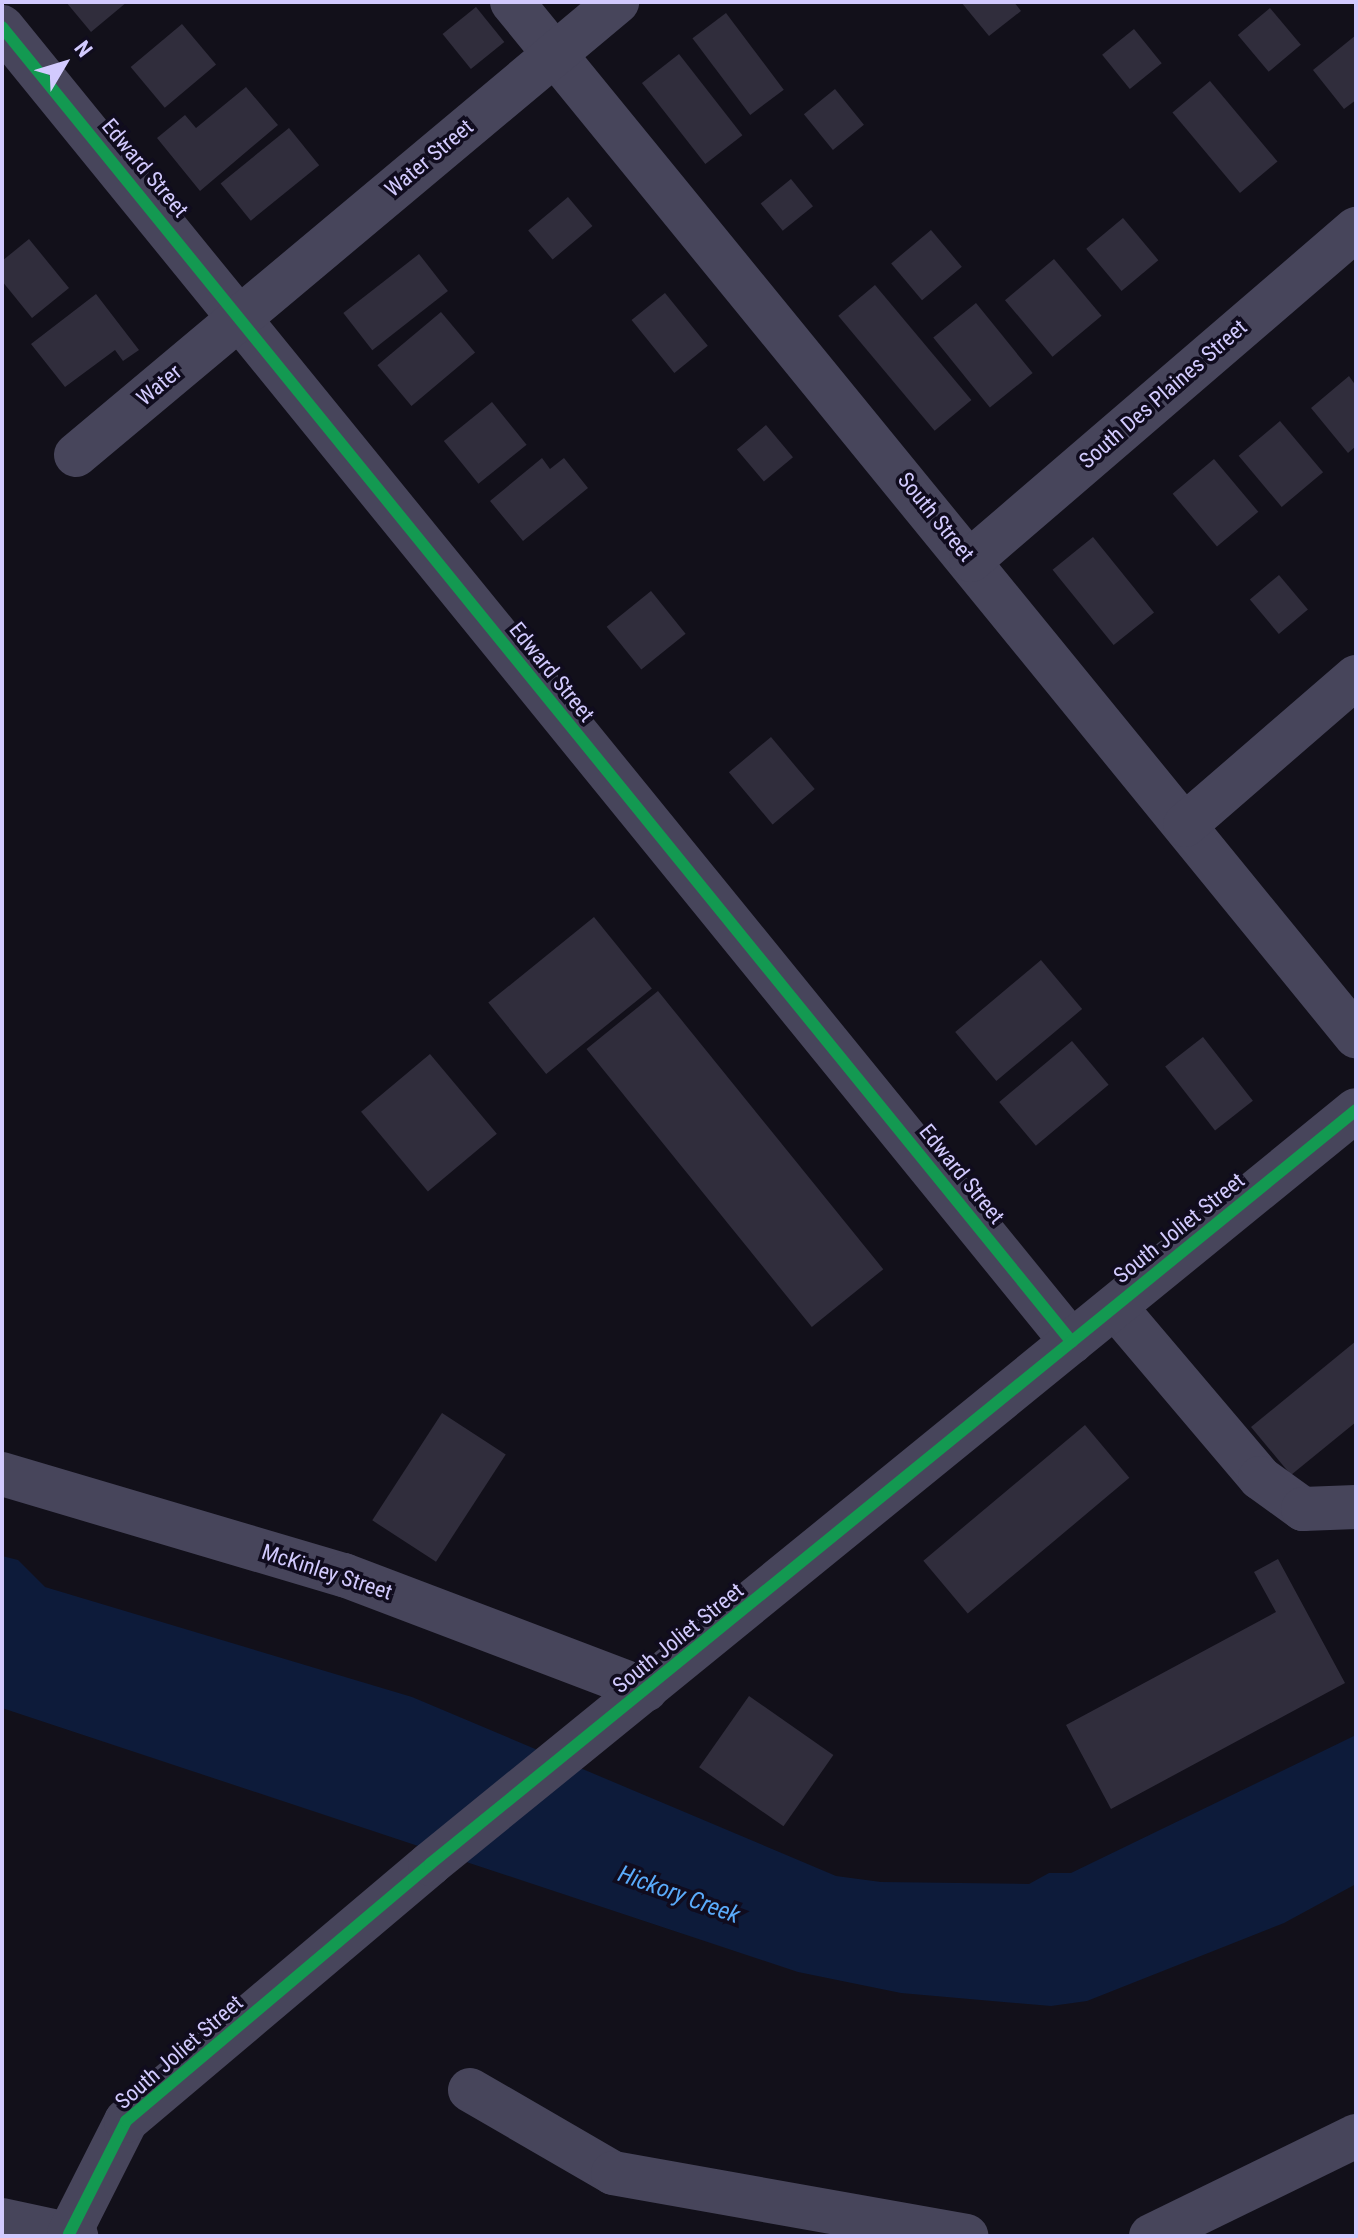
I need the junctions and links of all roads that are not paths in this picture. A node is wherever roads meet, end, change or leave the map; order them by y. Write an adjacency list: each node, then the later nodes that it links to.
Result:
1 (512, 2): 4 (street, South Street)
2 (617, 2): 4 (street, Water Street)
3 (2, 27): 6 (street, Edward Street)
4 (554, 53): 6 (street, Water Street); 8 (street, South Street)
5 (1356, 229): 8 (street, South Des Plaines Street)
6 (241, 316): 7 (street, Water); 14 (street, Edward Street)
7 (76, 455)
8 (971, 560): 10 (street, South Street)
9 (1356, 677): 10 (street)
10 (1185, 825): 11 (street, South Street)
11 (1356, 1036)
12 (1356, 1110): 13 (street, South Joliet Street)
13 (1115, 1307): 14 (street, South Joliet Street); 16 (street)
14 (1072, 1342): 17 (street, South Joliet Street)
15 (2, 1474): 17 (street, McKinley Street)
16 (1356, 1507)
17 (646, 1690): 21 (street, South Joliet Street)
18 (470, 2090): 22 (street)
19 (1356, 2136): 23 (street)
20 (2, 2220): 21 (street)
21 (72, 2235)
22 (966, 2236)
23 (1151, 2236)

